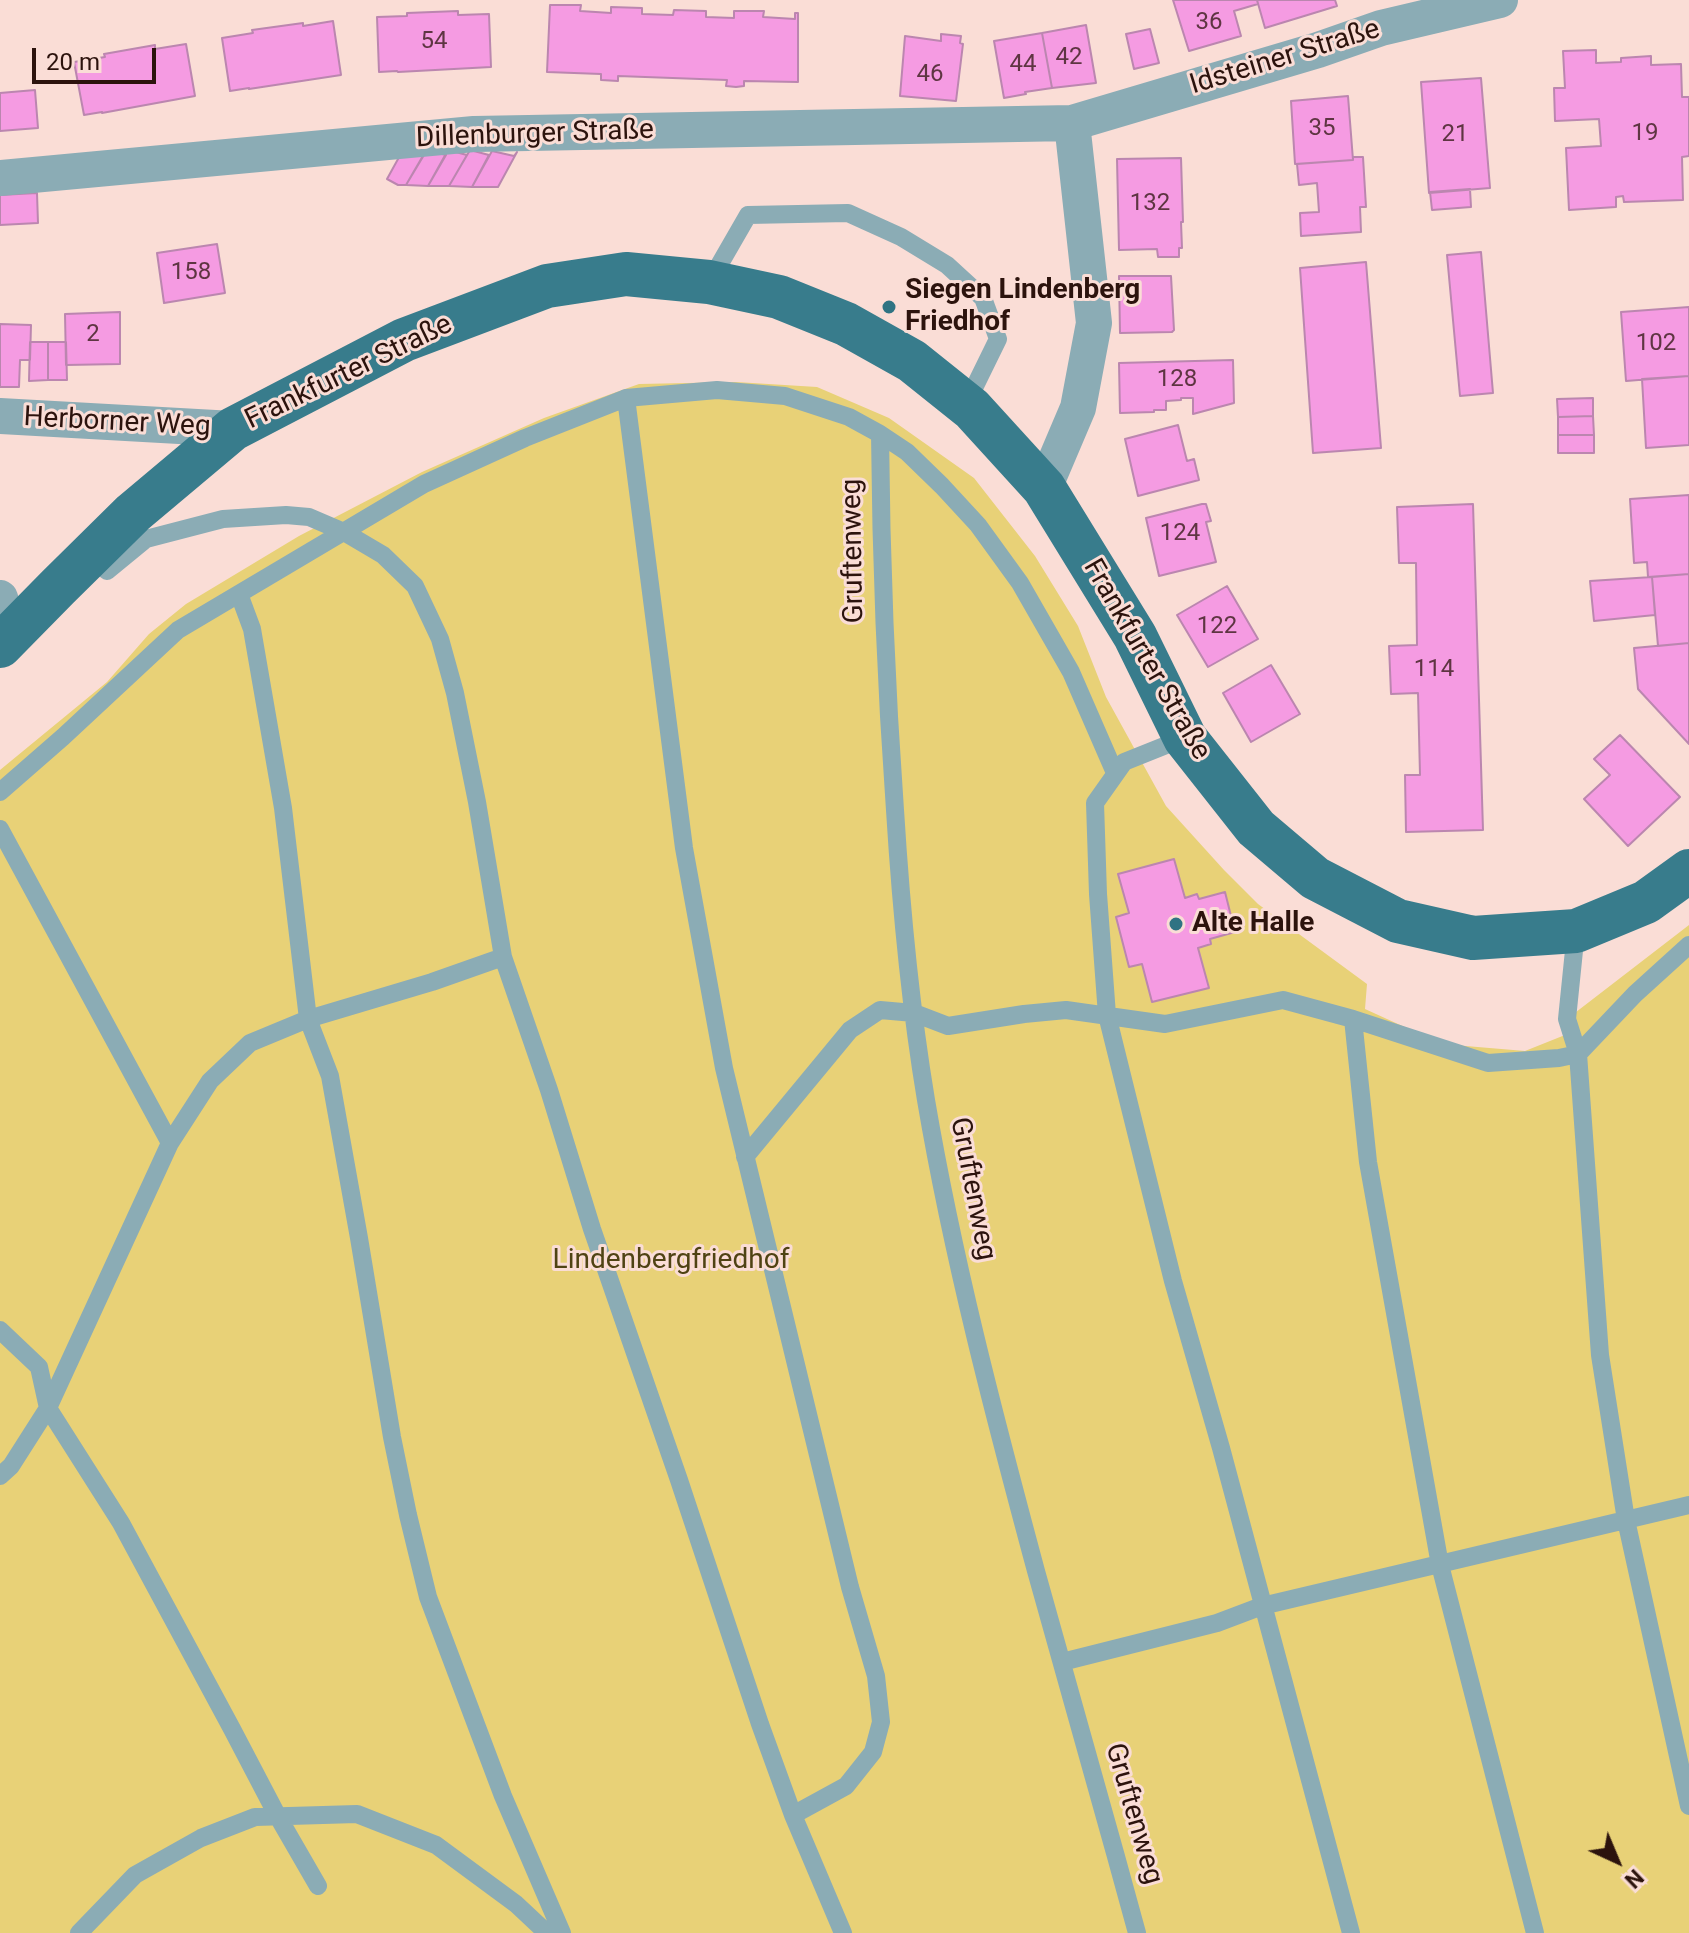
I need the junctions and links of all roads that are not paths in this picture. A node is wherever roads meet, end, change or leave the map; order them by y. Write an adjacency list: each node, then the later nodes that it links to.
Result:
1 (1500, 0): 2 (street, Idsteiner Straße)
2 (1072, 123): 3 (street, Dillenburger Straße); 10 (street)
3 (0, 178)
4 (709, 282): 6 (main road, Frankfurter Straße); 6 (lane); 8 (main road, Frankfurter Straße)
5 (626, 398): 9 (lane); 11 (lane); 29 (lane)
6 (972, 409): 10 (main road, Frankfurter Straße)
7 (0, 416): 8 (street, Herborner Weg)
8 (233, 429): 12 (main road, Frankfurter Straße)
9 (880, 434): 16 (lane); 23 (lane, Gruftenweg)
10 (1044, 488): 15 (main road, Frankfurter Straße)
11 (344, 532): 12 (lane); 13 (lane); 22 (lane)
12 (90, 555): 14 (main road, Frankfurter Straße)
13 (239, 594): 17 (lane); 25 (lane)
14 (3, 628)
15 (1185, 738): 16 (lane); 20 (main road, Frankfurter Straße)
16 (1115, 773): 24 (lane)
17 (0, 792)
18 (0, 829): 28 (lane)
19 (1689, 871): 20 (main road, Frankfurter Straße)
20 (1576, 931): 27 (lane)
21 (1689, 945): 27 (lane)
22 (503, 957): 25 (lane); 40 (lane)
23 (914, 1013): 24 (lane); 29 (lane); 37 (lane, Gruftenweg)
24 (1107, 1015): 26 (lane); 36 (lane)
25 (308, 1019): 28 (lane); 44 (lane)
26 (1353, 1019): 27 (lane); 35 (lane)
27 (1578, 1054): 34 (lane)
28 (170, 1143): 31 (lane)
29 (745, 1157): 40 (lane)
30 (0, 1330): 31 (lane)
31 (48, 1408): 32 (lane); 39 (lane)
32 (0, 1476)
33 (1689, 1505): 34 (lane)
34 (1626, 1520): 35 (lane); 38 (lane)
35 (1440, 1565): 36 (lane); 48 (lane)
36 (1262, 1606): 37 (lane); 47 (lane)
37 (1062, 1662): 46 (lane, Gruftenweg)
38 (1689, 1806)
39 (277, 1815): 41 (lane); 42 (lane); 43 (lane)
40 (793, 1815): 45 (lane)
41 (318, 1886)
42 (79, 1933)
43 (547, 1933)
44 (562, 1933)
45 (843, 1933)
46 (1137, 1933)
47 (1351, 1933)
48 (1535, 1933)

